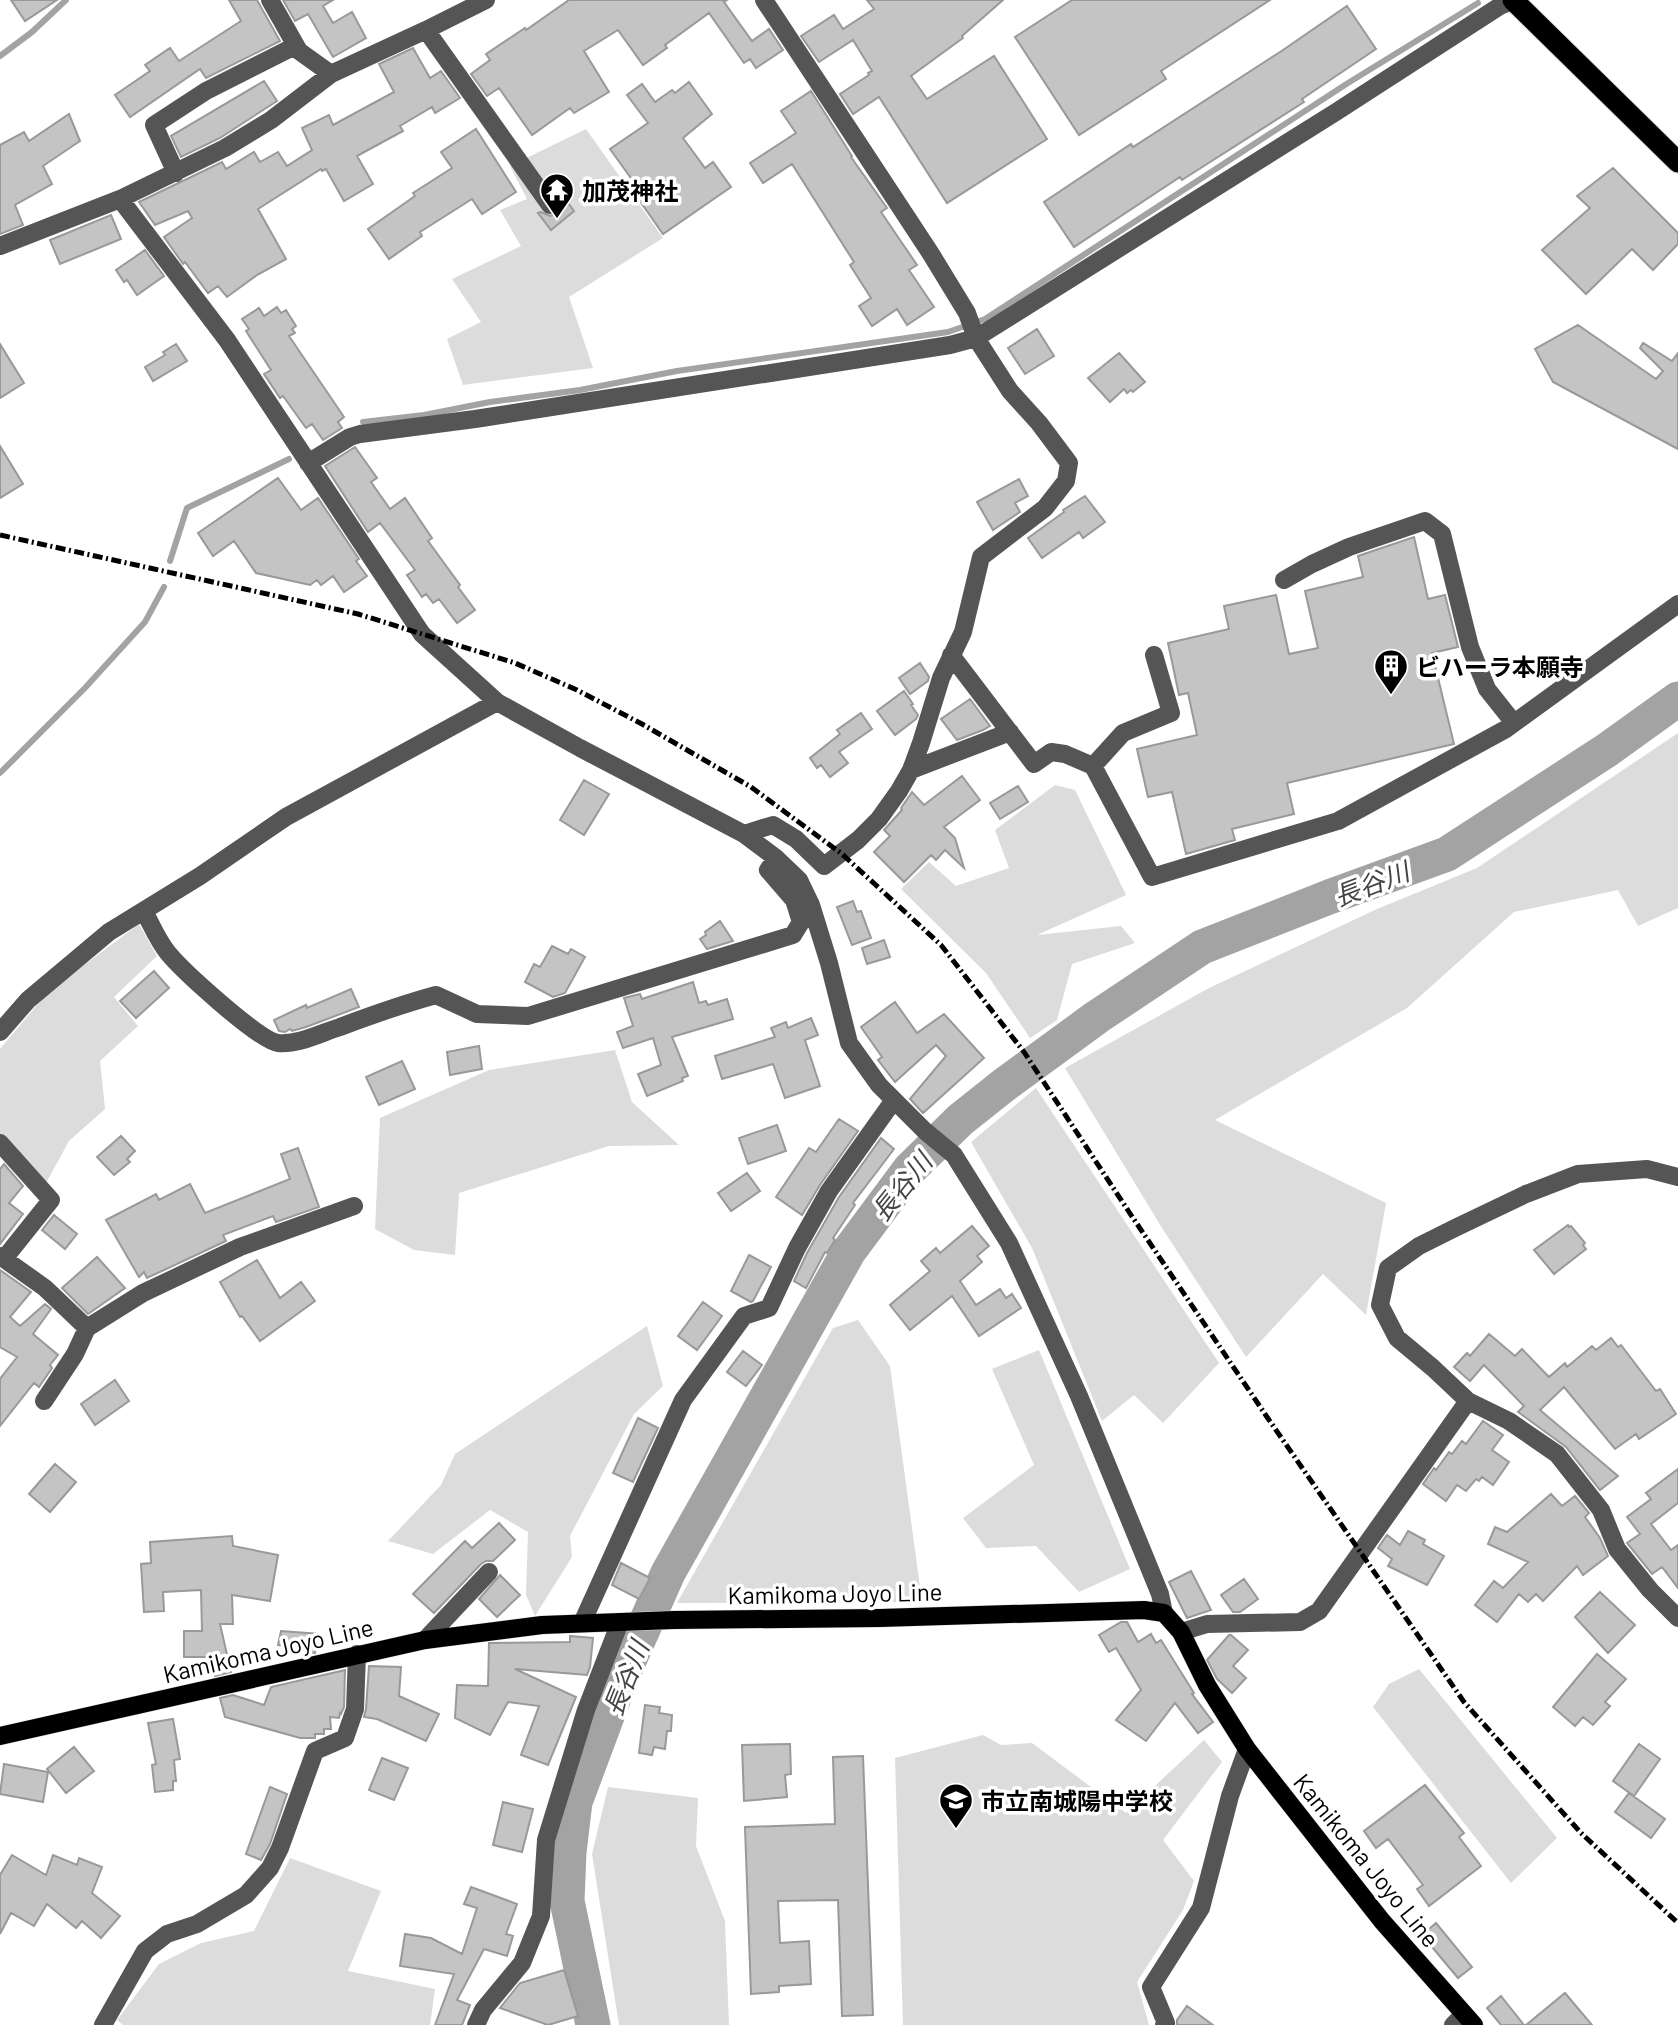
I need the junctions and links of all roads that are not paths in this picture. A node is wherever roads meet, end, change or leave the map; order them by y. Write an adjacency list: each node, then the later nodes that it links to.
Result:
1 (270, 0): 6 (street)
2 (485, 0): 5 (street)
3 (764, 0): 13 (street)
4 (1513, 0): 8 (highway); 13 (street)
5 (426, 30): 7 (street); 11 (street)
6 (295, 46): 7 (street); 9 (street)
7 (331, 74): 9 (street)
8 (1678, 162)
9 (176, 173): 10 (street)
10 (120, 199): 12 (street); 14 (street)
11 (550, 205)
12 (0, 246)
13 (976, 338): 14 (street); 17 (street)
14 (308, 463): 19 (street)
15 (1284, 580): 20 (street)
16 (1678, 604): 20 (street)
17 (951, 655): 21 (street); 23 (street)
18 (1154, 655): 22 (street)
19 (497, 702): 24 (street); 26 (street)
20 (1514, 723): 22 (street)
21 (1010, 732): 22 (street); 23 (street)
22 (1093, 766)
23 (911, 770): 24 (street)
24 (744, 834): 25 (street)
25 (775, 858): 26 (street); 28 (street)
26 (144, 911): 27 (street)
27 (0, 1032)
28 (894, 1100): 37 (street); 40 (street)
29 (0, 1143): 32 (street)
30 (1678, 1177): 35 (street)
31 (354, 1206): 33 (street)
32 (2, 1258): 33 (street)
33 (87, 1328): 34 (street)
34 (44, 1401)
35 (1468, 1401): 38 (street); 41 (street)
36 (489, 1572): 42 (street)
37 (1164, 1613): 39 (main road, Kamikoma Joyo Line); 41 (main road, Kamikoma Joyo Line)
38 (1678, 1618)
39 (627, 1622): 40 (main road, Kamikoma Joyo Line); 48 (street)
40 (582, 1623): 42 (main road, Kamikoma Joyo Line)
41 (1181, 1632): 45 (main road, Kamikoma Joyo Line)
42 (425, 1640): 43 (main road, Kamikoma Joyo Line)
43 (357, 1654): 44 (main road, Kamikoma Joyo Line); 47 (street)
44 (0, 1736)
45 (1247, 1749): 46 (main road, Kamikoma Joyo Line); 49 (street)
46 (1464, 2021)
47 (103, 2025)
48 (477, 2025)
49 (1164, 2025)

